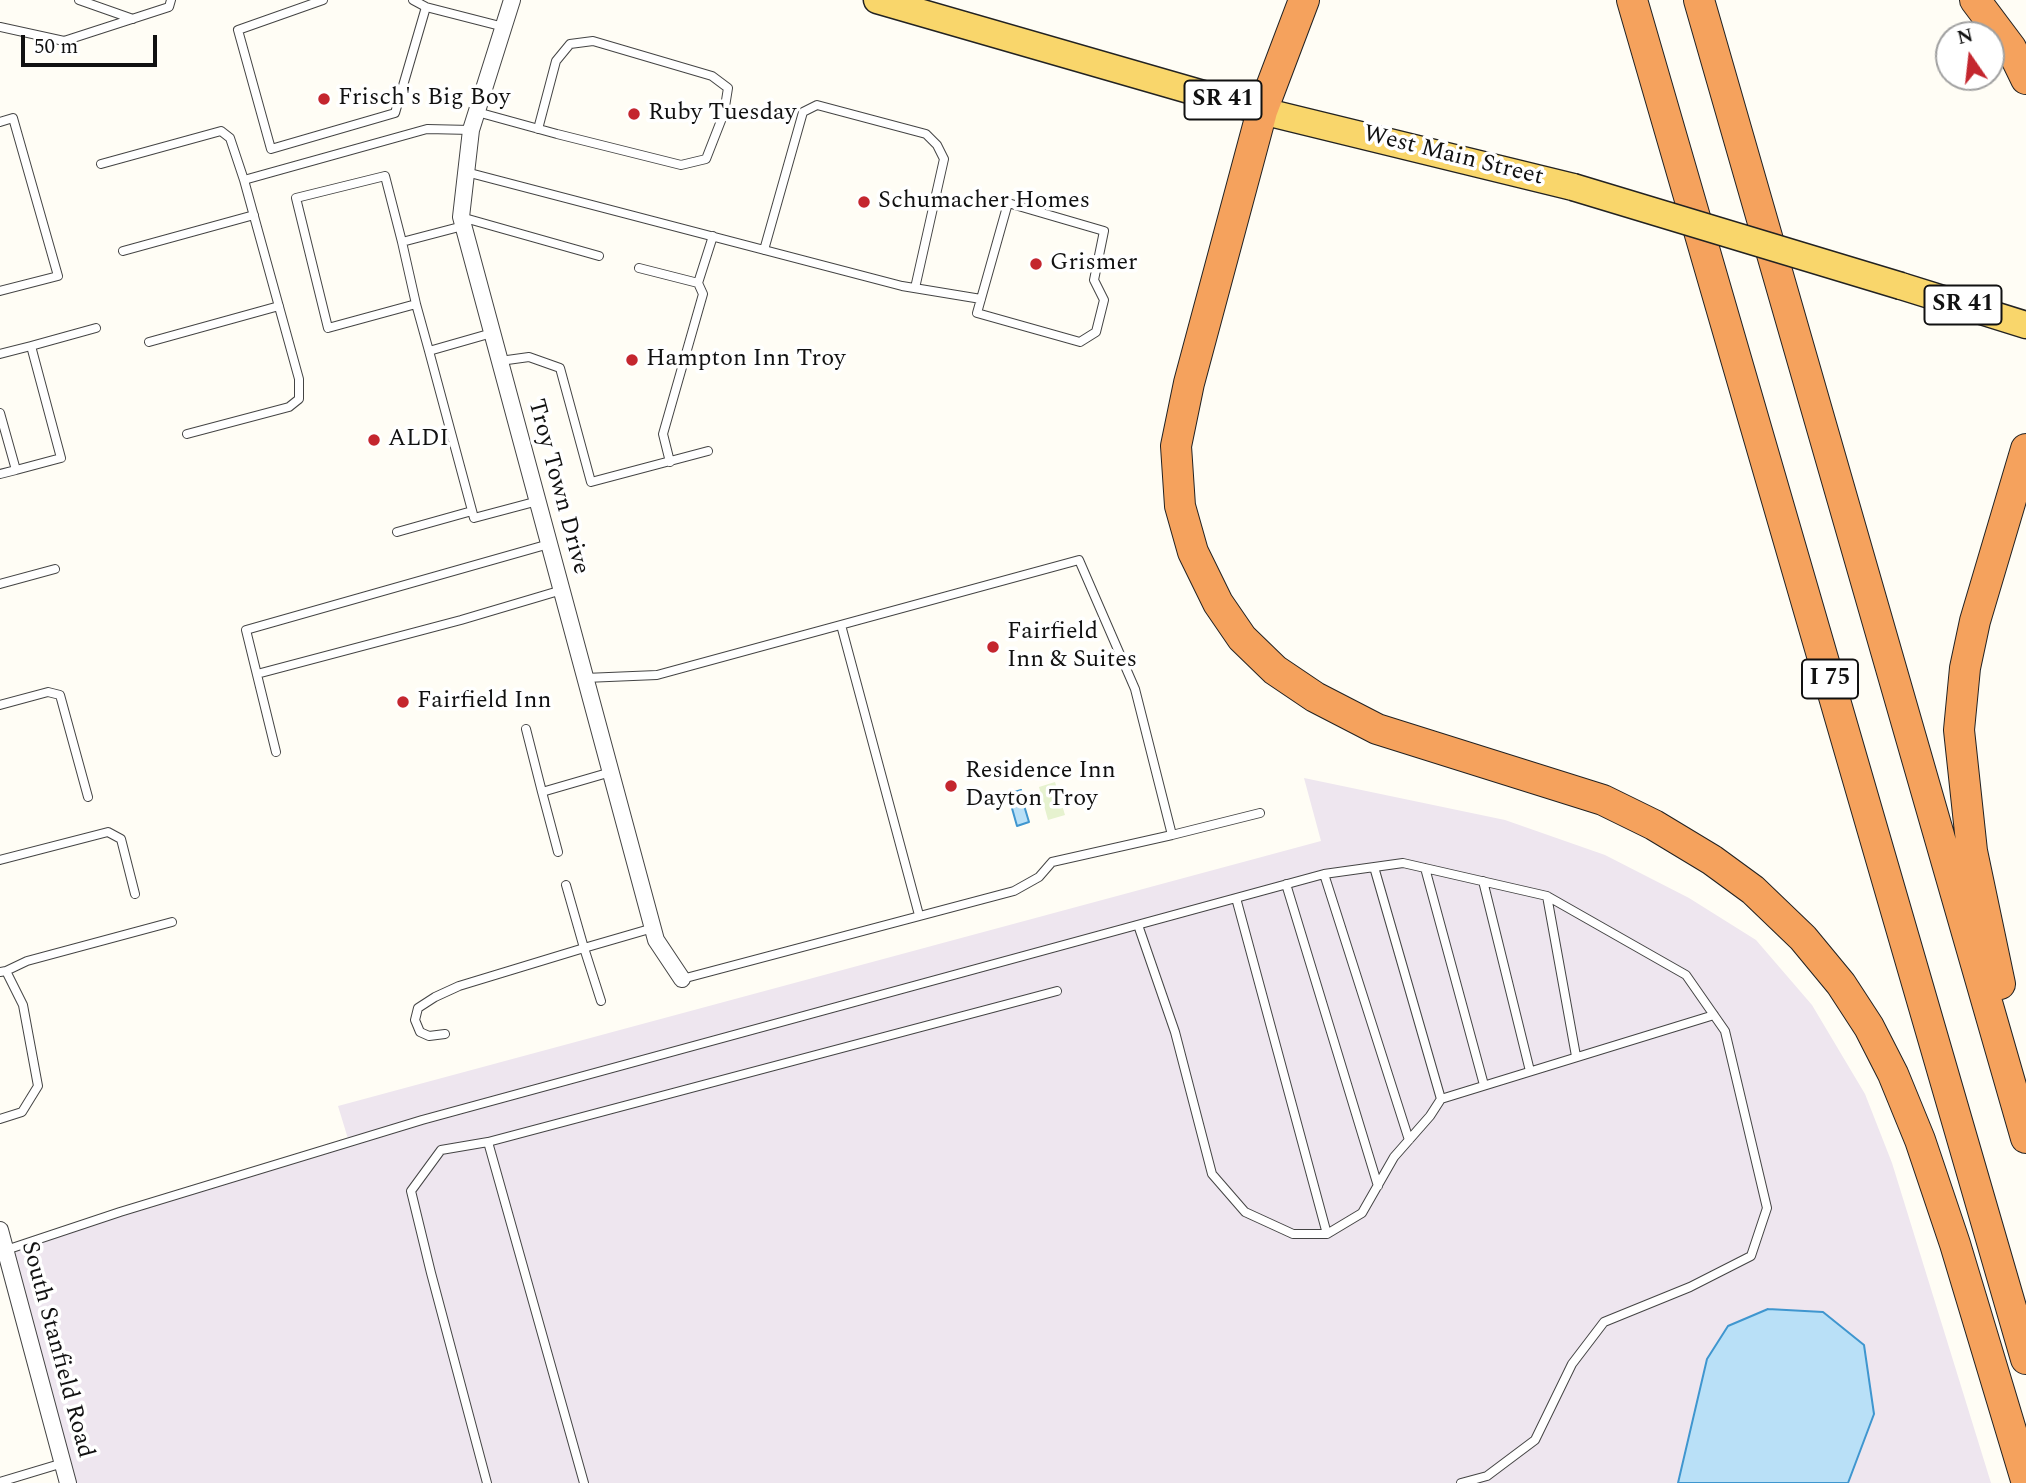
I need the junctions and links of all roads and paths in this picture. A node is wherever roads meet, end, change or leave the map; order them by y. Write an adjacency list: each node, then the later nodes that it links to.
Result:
1 (79, 0): 12 (lane)
2 (171, 0): 12 (lane)
3 (323, 0): 11 (lane)
4 (413, 0): 11 (lane)
5 (512, 0): 14 (street, Troy Town Drive)
6 (877, 0): 16 (main road, West Main Street / SR 41)
7 (1304, 0): 16 (highway)
8 (1632, 0): 106 (highway, I 75)
9 (1699, 0): 99 (highway, I 75)
10 (1975, 0): 15 (highway)
11 (426, 7): 14 (lane)
12 (134, 19): 13 (lane)
13 (0, 27)
14 (504, 27): 17 (street, Troy Town Drive)
15 (2026, 79)
16 (1262, 111): 38 (main road, West Main Street / SR 41, bridge); 108 (highway)
17 (477, 112): 19 (lane); 20 (street, Troy Town Drive)
18 (0, 122): 34 (lane)
19 (538, 129): 19 (lane)
20 (471, 130): 22 (street, Troy Town Drive); 23 (lane)
21 (101, 164): 23 (lane)
22 (466, 172): 25 (street, Troy Town Drive); 26 (lane)
23 (244, 180): 24 (lane)
24 (254, 215): 29 (lane); 37 (lane)
25 (462, 221): 27 (lane); 30 (lane); 40 (street, Troy Town Drive)
26 (713, 236): 28 (lane); 32 (lane)
27 (402, 242): 36 (lane); 36 (lane)
28 (764, 250): 33 (lane); 33 (lane)
29 (123, 251)
30 (599, 256)
31 (639, 268): 32 (lane)
32 (698, 283): 50 (lane)
33 (915, 288): 35 (lane)
34 (0, 291)
35 (981, 299): 35 (lane)
36 (416, 304): 43 (lane)
37 (279, 306): 41 (lane); 47 (lane)
38 (2026, 325)
39 (96, 328): 42 (lane)
40 (492, 333): 43 (lane); 45 (street, Troy Town Drive)
41 (149, 342)
42 (31, 346): 44 (lane); 51 (lane)
43 (429, 351): 54 (lane)
44 (0, 354)
45 (500, 361): 50 (lane); 53 (street, Troy Town Drive)
46 (0, 412): 51 (lane)
47 (187, 434)
48 (2026, 449): 97 (highway)
49 (708, 452): 50 (lane)
50 (670, 462)
51 (16, 470): 52 (lane)
52 (0, 474)
53 (538, 501): 54 (lane); 56 (street, Troy Town Drive)
54 (472, 511): 55 (lane)
55 (397, 532)
56 (549, 544): 59 (street, Troy Town Drive); 61 (lane)
57 (55, 569): 58 (lane)
58 (0, 584)
59 (562, 590): 61 (lane); 62 (street, Troy Town Drive)
60 (841, 625): 62 (lane); 70 (lane); 82 (lane)
61 (257, 674): 65 (lane)
62 (585, 678): 66 (street, Troy Town Drive)
63 (0, 705): 68 (lane)
64 (526, 729): 67 (lane)
65 (276, 752)
66 (611, 772): 67 (lane); 85 (street, Troy Town Drive)
67 (542, 792): 71 (lane)
68 (88, 797)
69 (1260, 813): 70 (lane)
70 (1172, 835): 82 (lane)
71 (558, 852)
72 (0, 860): 79 (lane)
73 (1374, 867): 74 (lane); 75 (lane); 96 (lane)
74 (1425, 868): 76 (lane); 95 (lane)
75 (1324, 874): 77 (lane); 100 (lane)
76 (1483, 881): 80 (lane); 94 (lane)
77 (1286, 884): 81 (lane); 102 (lane)
78 (566, 886): 86 (lane)
79 (135, 894)
80 (1547, 896): 91 (lane); 93 (lane)
81 (1236, 898): 84 (lane); 104 (lane)
82 (919, 915): 88 (lane)
83 (172, 922): 87 (lane)
84 (1138, 925): 104 (lane); 105 (lane)
85 (653, 928): 86 (lane); 88 (street, Troy Town Drive)
86 (584, 948): 90 (lane); 92 (lane)
87 (3, 971): 98 (lane)
88 (682, 979)
89 (1057, 991): 101 (lane)
90 (601, 1001)
91 (1714, 1015): 93 (lane); 113 (lane)
92 (445, 1034)
93 (1576, 1056): 94 (lane)
94 (1530, 1071): 95 (lane)
95 (1485, 1085): 96 (lane)
96 (1441, 1098): 100 (lane)
97 (2026, 1118)
98 (0, 1119)
99 (2026, 1138)
100 (1409, 1140): 102 (lane)
101 (488, 1142): 111 (lane); 112 (lane)
102 (1378, 1186): 104 (lane)
103 (0, 1230): 105 (street, South Stanfield Road)
104 (1327, 1234)
105 (3, 1251): 107 (street, South Stanfield Road)
106 (2026, 1359)
107 (63, 1463): 109 (lane); 110 (street, South Stanfield Road)
108 (2026, 1480)
109 (0, 1482)
110 (68, 1483)
111 (487, 1483)
112 (584, 1483)
113 (1461, 1483)

